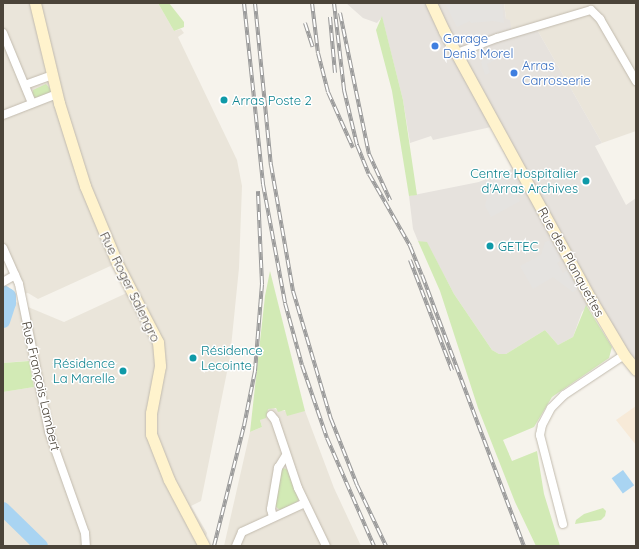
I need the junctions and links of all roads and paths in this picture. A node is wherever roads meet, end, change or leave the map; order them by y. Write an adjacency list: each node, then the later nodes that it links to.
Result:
1 (35, 3): 6 (street, Rue Roger Salengro)
2 (431, 3): 5 (street, Rue des Planquettes)
3 (589, 7): 5 (street); 7 (street)
4 (3, 33): 8 (street)
5 (457, 53): 15 (street, Rue des Planquettes)
6 (53, 75): 8 (street); 9 (street, Rue Roger Salengro)
7 (636, 81)
8 (25, 85): 10 (street)
9 (57, 94): 10 (street); 23 (street, Rue Roger Salengro)
10 (32, 103): 11 (street)
11 (3, 115)
12 (3, 248): 13 (street, Rue François Lambert)
13 (15, 275): 14 (street); 22 (street, Rue François Lambert)
14 (3, 282)
15 (624, 355): 16 (street, Rue des Planquettes); 21 (street)
16 (636, 370)
17 (271, 415): 18 (street)
18 (286, 455): 19 (street); 20 (street)
19 (305, 503): 20 (street); 25 (street)
20 (273, 517): 24 (street)
21 (563, 524)
22 (86, 546)
23 (203, 546)
24 (236, 546)
25 (326, 546)

